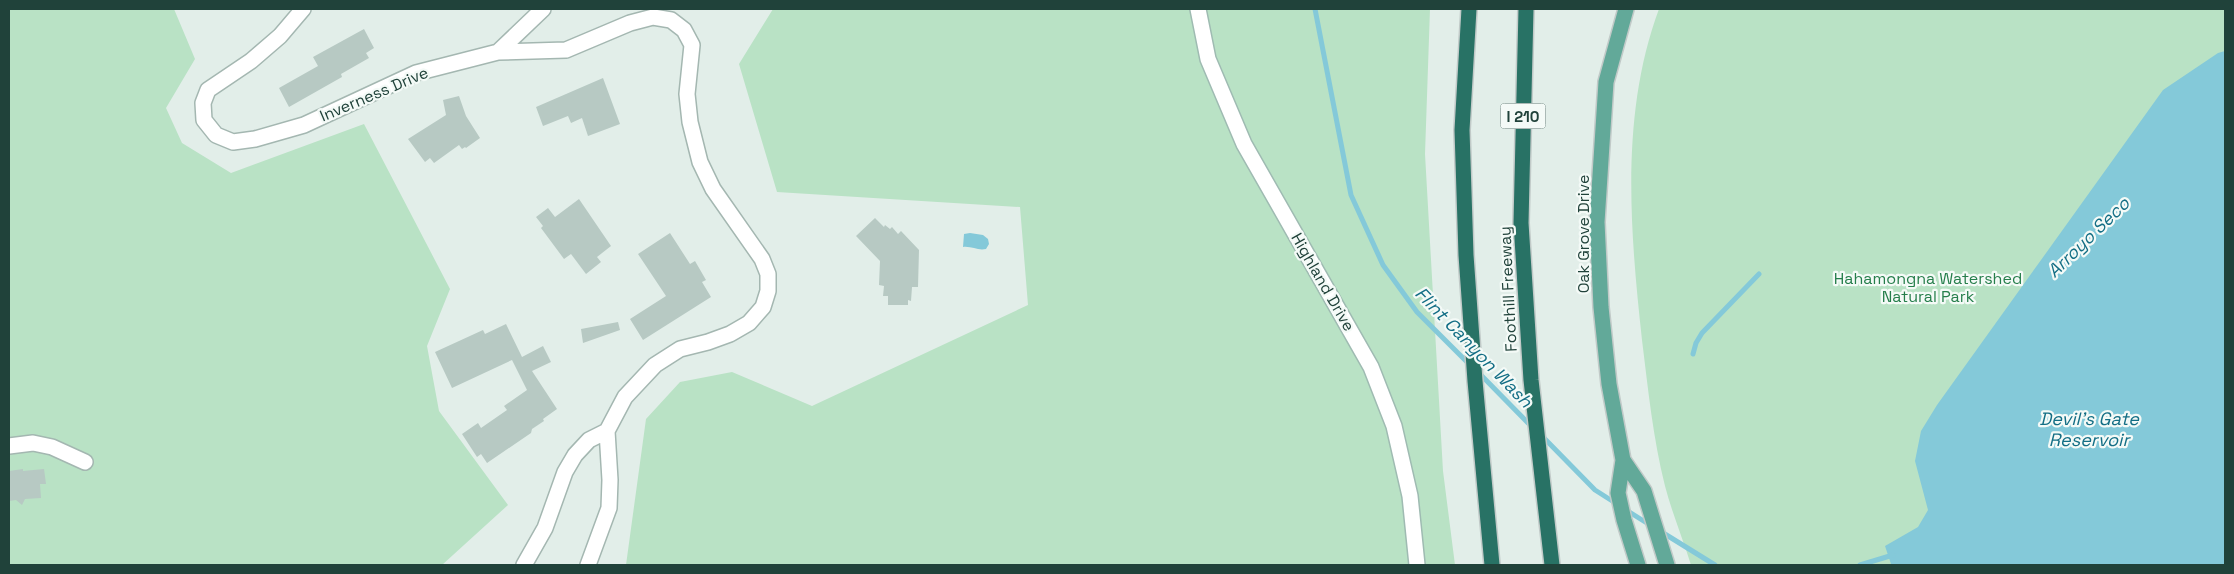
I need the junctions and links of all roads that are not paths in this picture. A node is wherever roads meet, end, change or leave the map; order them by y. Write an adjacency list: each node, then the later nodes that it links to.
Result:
1 (303, 9): 8 (street, Inverness Drive)
2 (543, 9): 8 (street)
3 (1198, 9): 16 (street, Highland Drive)
4 (1463, 9): 9 (highway)
5 (1469, 9): 9 (highway)
6 (1526, 9): 18 (highway, Foothill Freeway / I 210)
7 (1626, 9): 12 (main road, Oak Grove Drive)
8 (498, 52): 10 (street, Inverness Drive)
9 (1462, 130): 17 (highway)
10 (607, 432): 14 (street); 15 (street)
11 (9, 446): 13 (street)
12 (1623, 460): 19 (main road, Oak Grove Drive); 20 (main road, Oak Grove Drive)
13 (85, 462)
14 (524, 565)
15 (588, 565)
16 (1417, 565)
17 (1492, 565)
18 (1552, 565)
19 (1638, 565)
20 (1667, 565)

